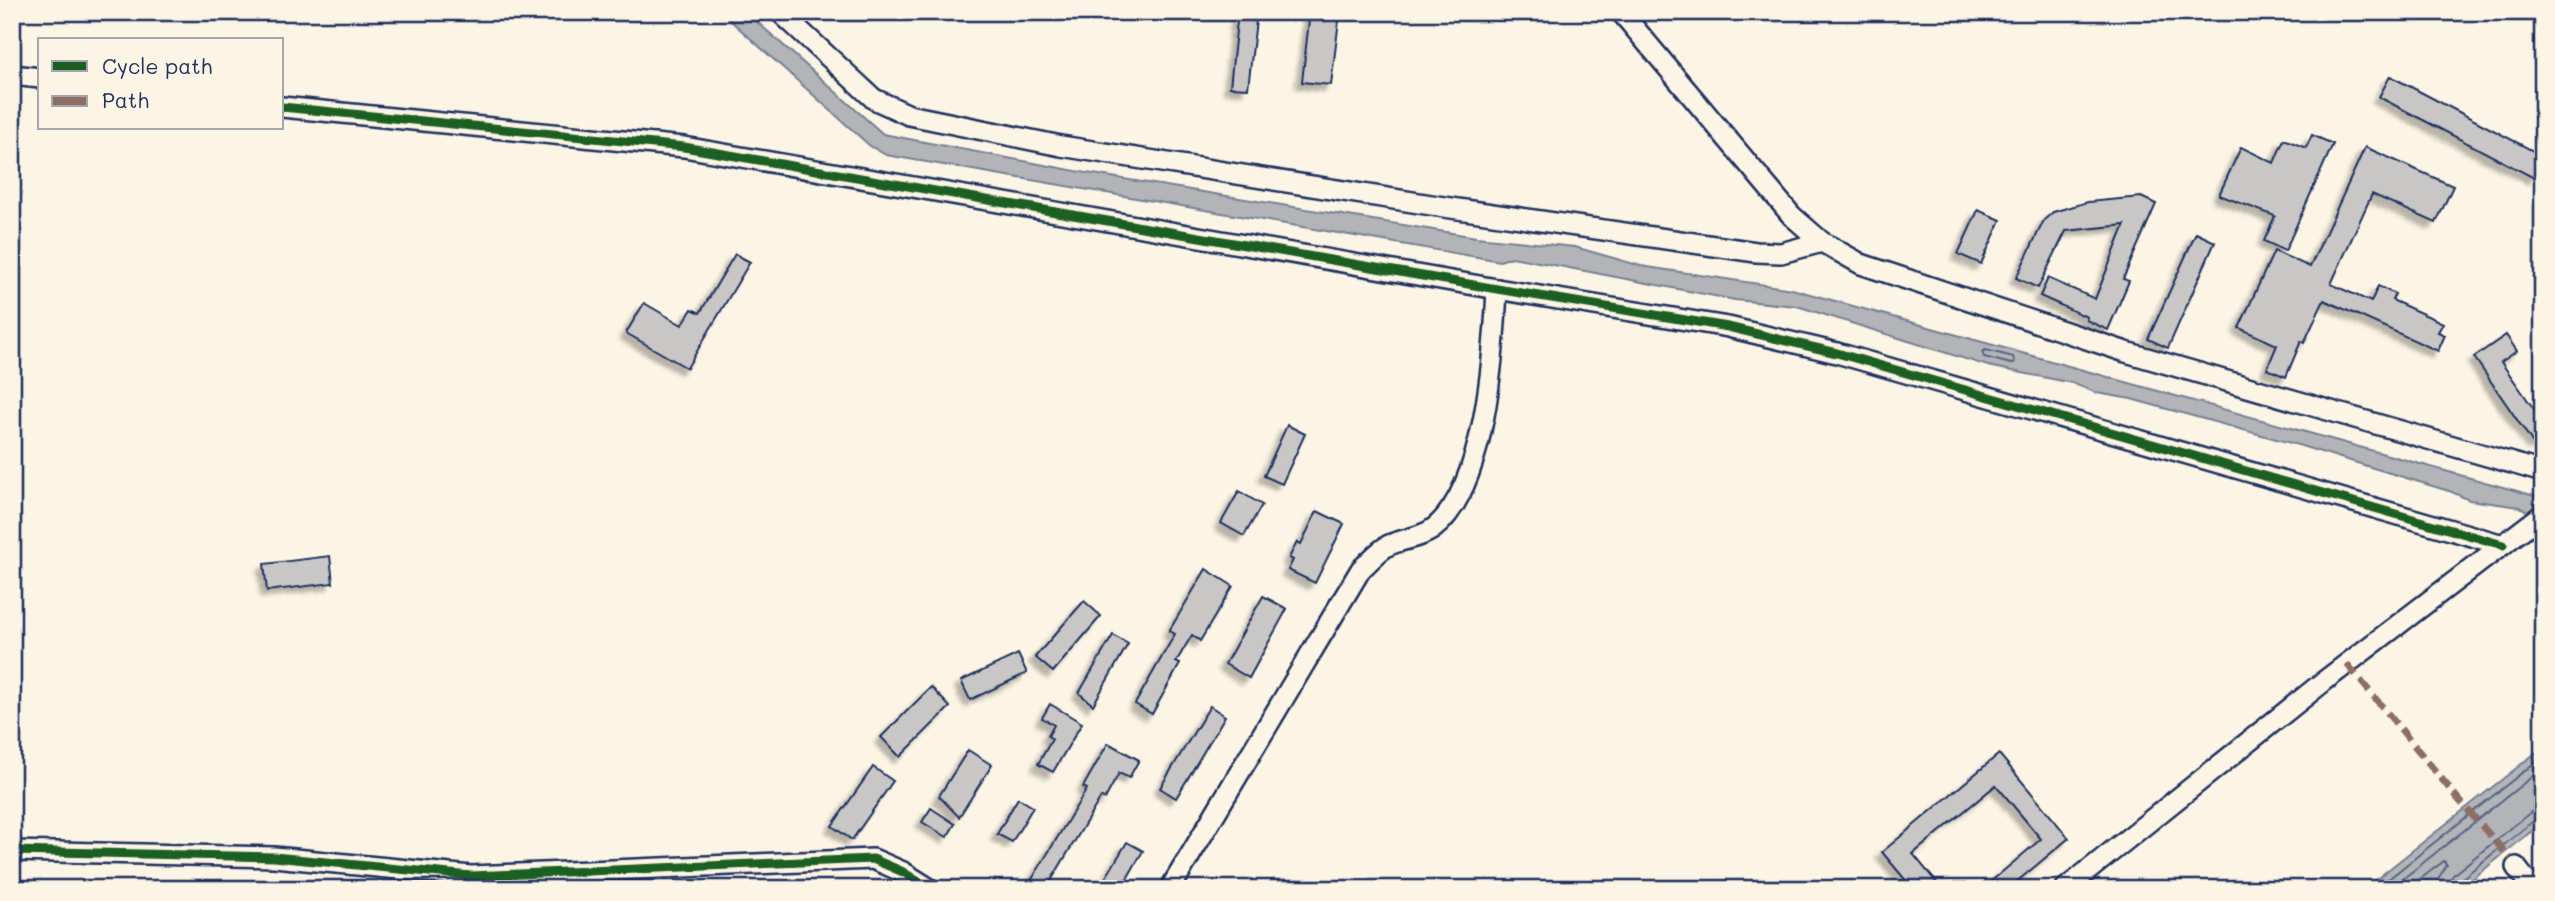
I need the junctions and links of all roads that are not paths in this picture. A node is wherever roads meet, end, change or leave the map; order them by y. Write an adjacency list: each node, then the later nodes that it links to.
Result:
1 (780, 12): 6 (street)
2 (1621, 12): 6 (street)
3 (12, 75): 4 (street)
4 (38, 78)
5 (284, 107): 7 (street)
6 (1822, 242): 8 (street)
7 (1497, 289): 10 (street); 14 (street)
8 (2543, 472)
9 (2540, 517): 10 (street)
10 (2503, 545): 15 (street)
11 (12, 851): 13 (street)
12 (2516, 867): 16 (street)
13 (930, 889)
14 (1170, 889)
15 (2065, 889)
16 (2533, 889)

